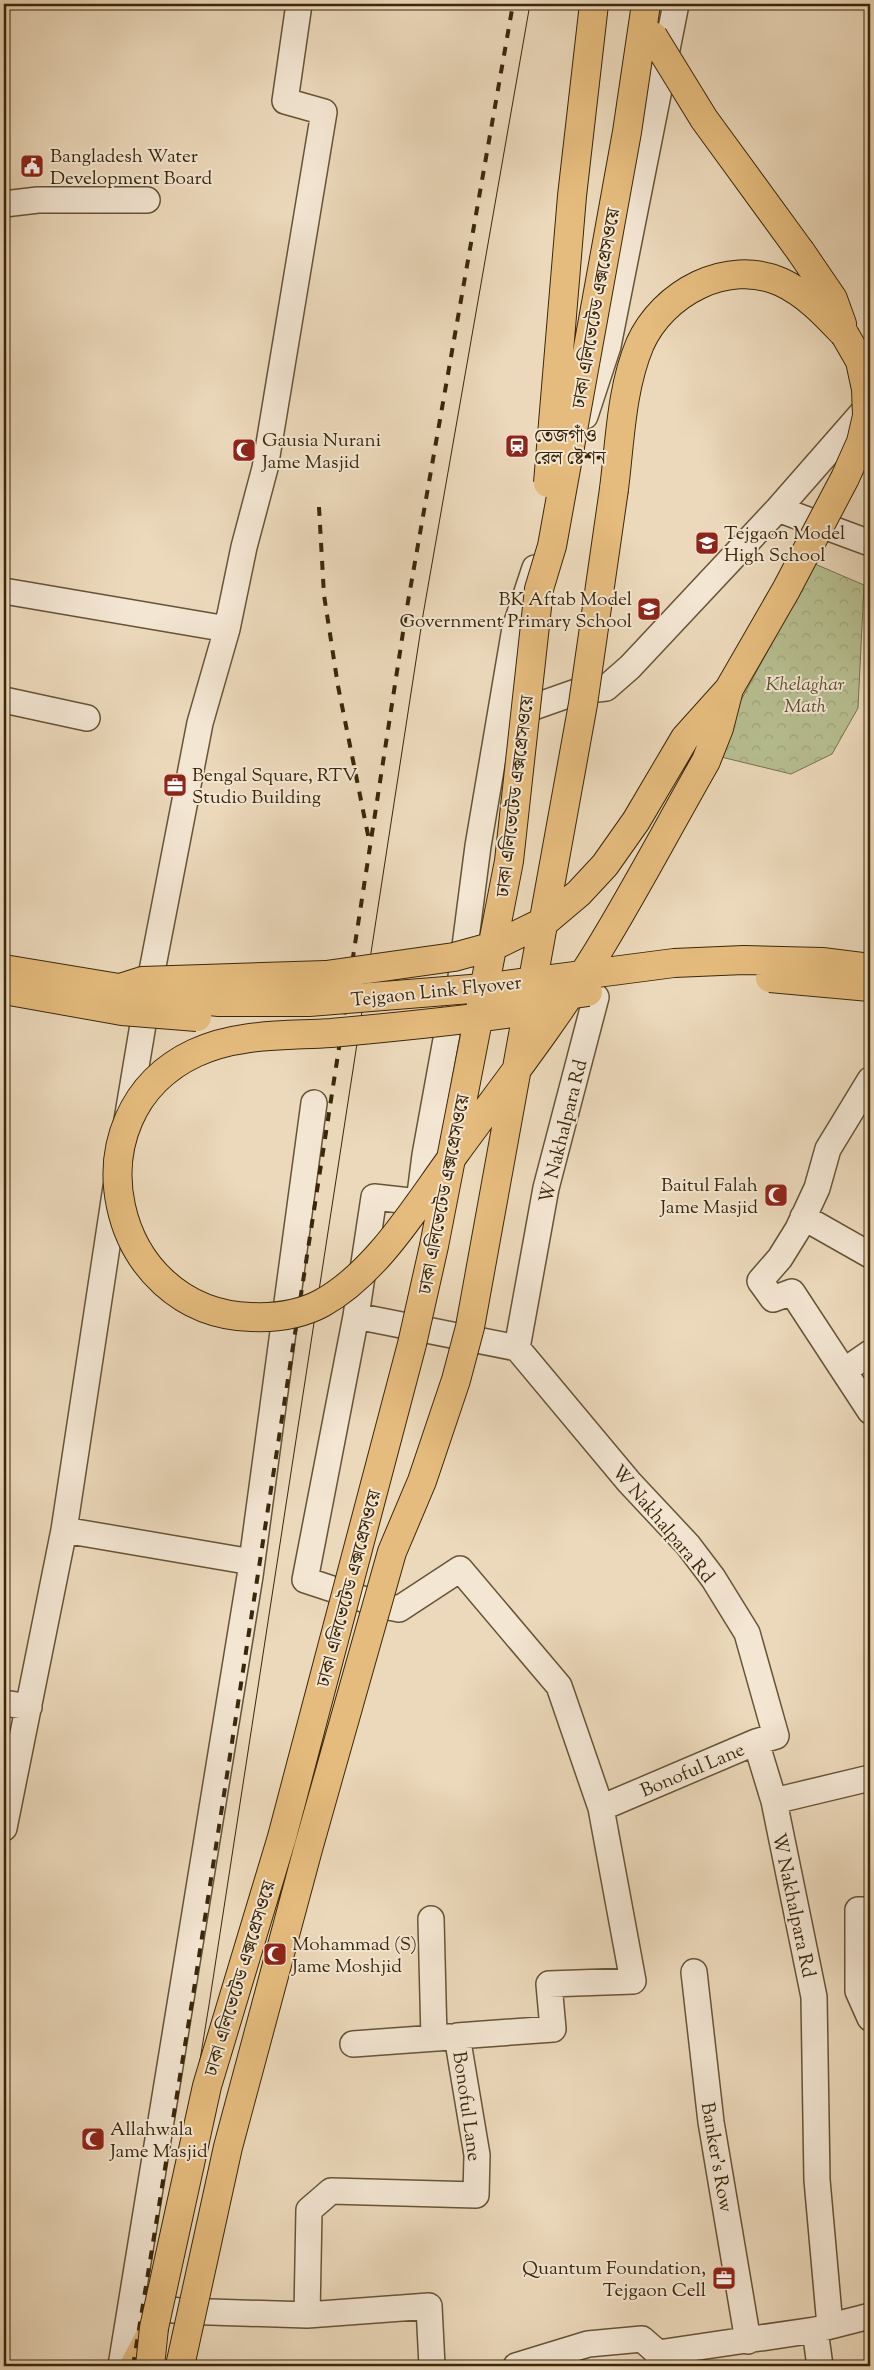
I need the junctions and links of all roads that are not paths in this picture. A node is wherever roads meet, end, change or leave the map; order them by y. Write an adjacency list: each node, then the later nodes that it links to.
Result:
1 (299, 4): 14 (street)
2 (594, 4): 12 (main road, bridge)
3 (640, 4): 8 (main road, bridge)
4 (646, 4): 12 (main road, ঢাকা এলিভেটেড এক্সপ্রেসওয়ে, bridge)
5 (676, 4): 18 (street)
6 (147, 200): 7 (street)
7 (4, 204)
8 (845, 335): 15 (main road, bridge); 61 (main road, ঢাকা এলিভেটেড এক্সপ্রেসওয়ে, bridge)
9 (870, 404): 10 (street)
10 (778, 510): 11 (street); 18 (street)
11 (870, 544)
12 (539, 589): 54 (main road, ঢাকা এলিভেটেড এক্সপ্রেসওয়ে, bridge)
13 (4, 591): 14 (street)
14 (227, 629): 36 (street)
15 (729, 689): 23 (main road, bridge); 25 (main road, bridge)
16 (4, 700): 17 (street)
17 (88, 718)
18 (496, 734): 26 (street)
19 (870, 968): 23 (main road, Tejgaon Link Flyover, bridge)
20 (4, 969): 23 (main road, Tejgaon Link Flyover, bridge)
21 (870, 979): 26 (street)
22 (870, 987): 25 (main road, Tejgaon Link Flyover, bridge)
23 (120, 988)
24 (4, 990): 25 (main road, Tejgaon Link Flyover, bridge)
25 (591, 995): 32 (street, W Nakhalpara Rd)
26 (458, 1000): 31 (street)
27 (870, 1080): 29 (street)
28 (314, 1103): 37 (street)
29 (804, 1217): 30 (street); 34 (street)
30 (870, 1255)
31 (356, 1316): 32 (street); 43 (street)
32 (518, 1348): 40 (street, W Nakhalpara Rd)
33 (870, 1353): 34 (street)
34 (844, 1371): 35 (street)
35 (870, 1411)
36 (64, 1530): 37 (street); 39 (street)
37 (252, 1562): 51 (street)
38 (4, 1703): 39 (street)
39 (28, 1707): 44 (street)
40 (756, 1742): 42 (street, W Nakhalpara Rd); 43 (street, Bonoful Lane)
41 (870, 1778): 42 (street)
42 (774, 1801): 55 (street, W Nakhalpara Rd)
43 (601, 1808): 49 (street, Bonoful Lane)
44 (4, 1828)
45 (870, 1910): 48 (street)
46 (431, 1919): 49 (street)
47 (694, 1972): 56 (street, Banker's Row)
48 (870, 2018)
49 (446, 2037): 50 (street); 52 (street, Bonoful Lane)
50 (353, 2044)
51 (132, 2304): 52 (street); 58 (street)
52 (308, 2315): 62 (street)
53 (870, 2316): 55 (street)
54 (154, 2328): 59 (main road); 60 (main road, ঢাকা এলিভেটেড এক্সপ্রেসওয়ে, bridge)
55 (822, 2328): 56 (street); 64 (street, W Nakhalpara Rd)
56 (748, 2341): 57 (street)
57 (658, 2360): 63 (street)
58 (121, 2366)
59 (134, 2366)
60 (150, 2366)
61 (180, 2366)
62 (432, 2366)
63 (516, 2366)
64 (820, 2366)

